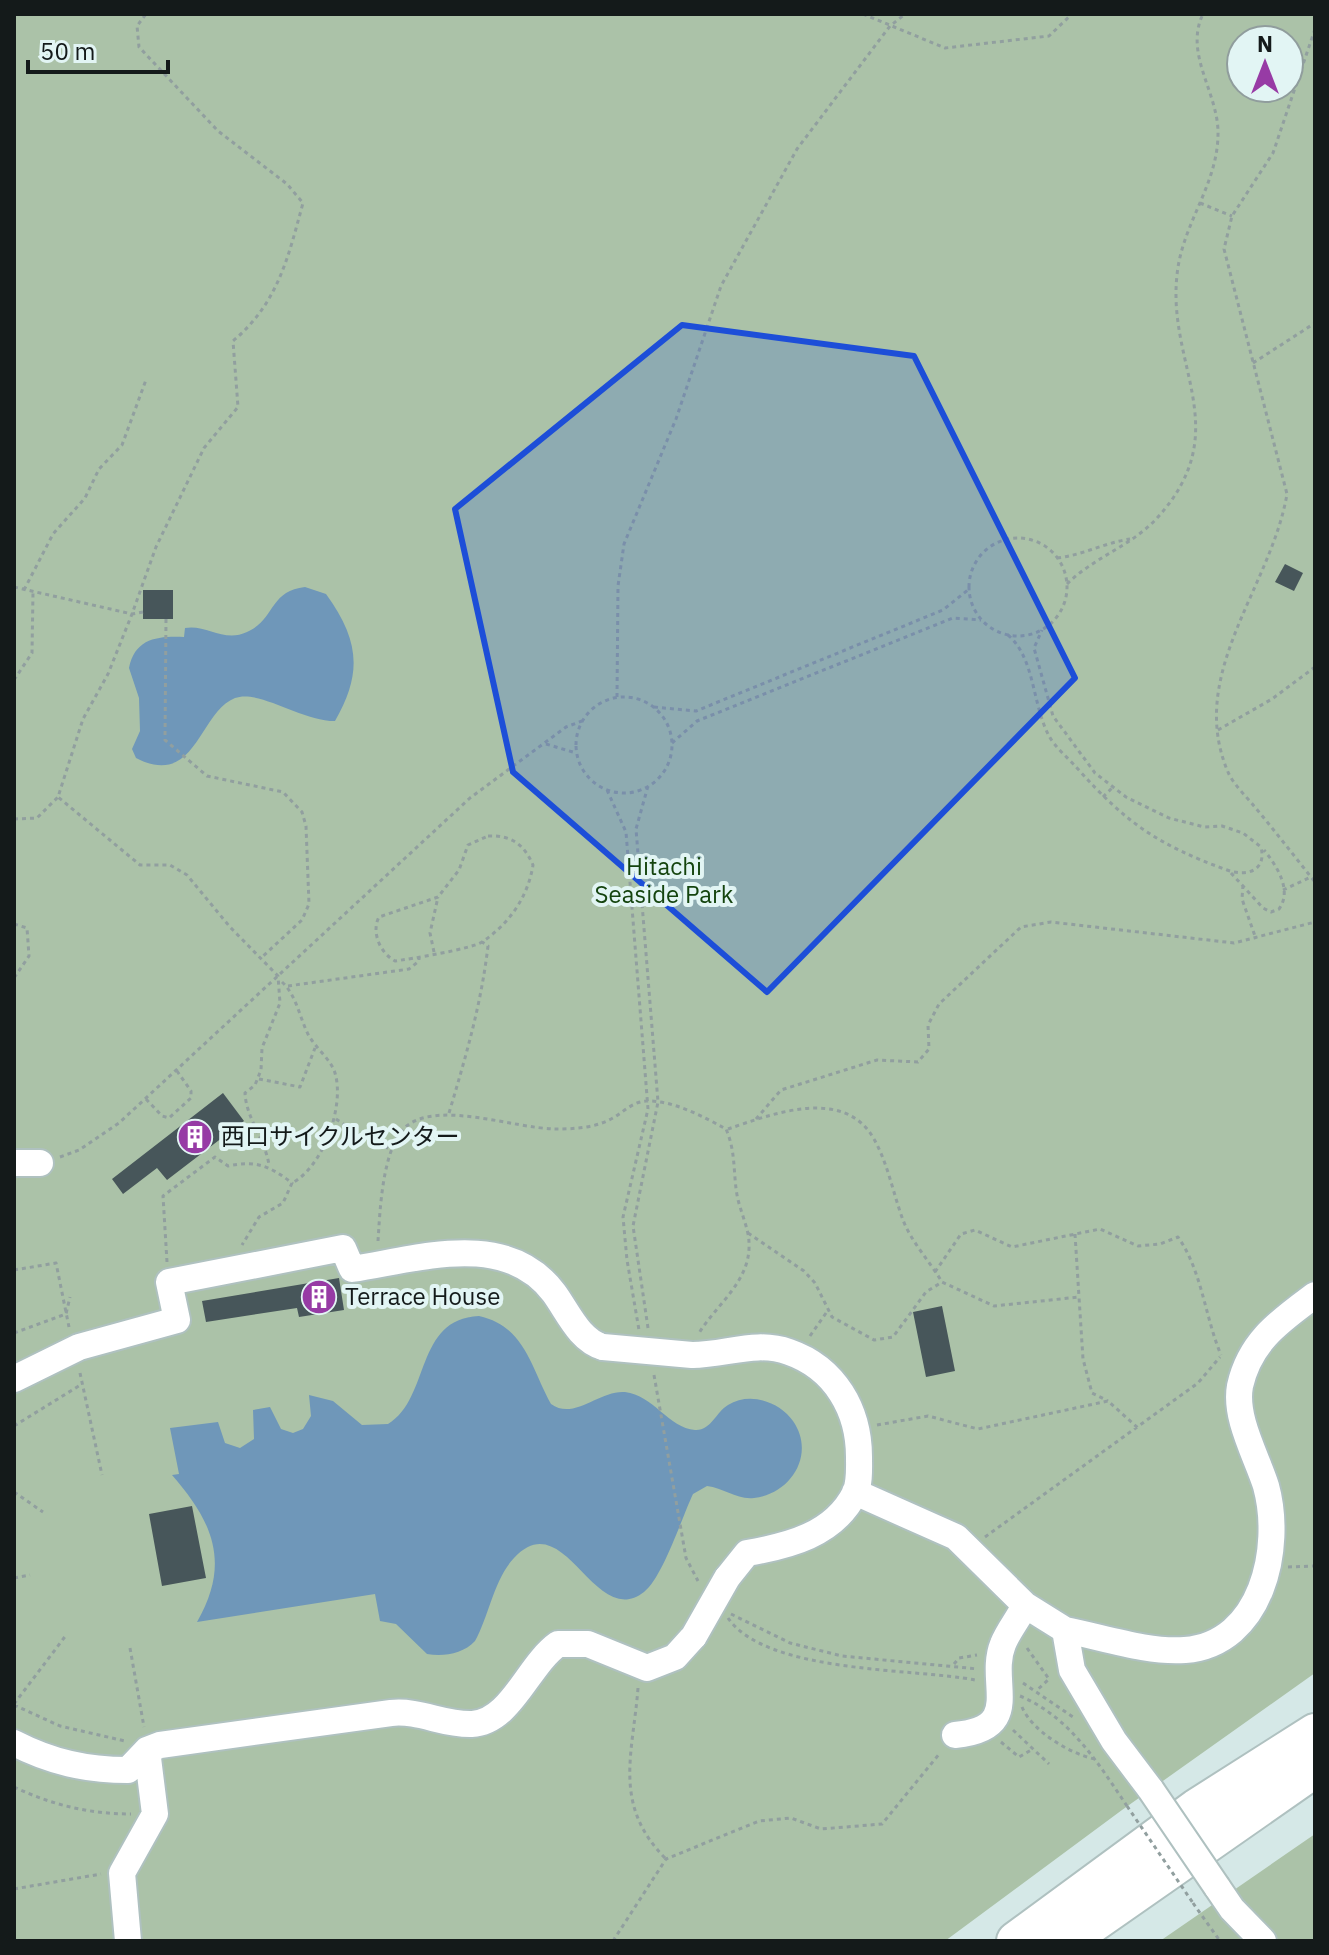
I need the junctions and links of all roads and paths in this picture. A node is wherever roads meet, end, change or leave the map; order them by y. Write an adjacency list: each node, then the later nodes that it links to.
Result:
1 (146, 14): 21 (path)
2 (863, 14): 6 (path)
3 (905, 14): 6 (path)
4 (1072, 14): 6 (path)
5 (1203, 14): 8 (path)
6 (890, 26): 28 (path)
7 (1315, 29): 9 (path)
8 (1200, 203): 9 (path); 13 (path)
9 (1232, 216): 11 (path)
10 (1315, 323): 11 (path)
11 (1253, 363): 31 (path)
12 (146, 380): 18 (path)
13 (1130, 539): 14 (path); 15 (path)
14 (1057, 558): 15 (path); 17 (path)
15 (1067, 584): 24 (path)
16 (14, 587): 18 (path)
17 (969, 589): 23 (path); 29 (path)
18 (24, 590): 19 (path)
19 (33, 592): 21 (path); 27 (path)
20 (143, 612): 21 (path)
21 (132, 614): 38 (path)
22 (166, 619): 54 (path)
23 (981, 620): 25 (path); 32 (path)
24 (1042, 630): 25 (path); 36 (path)
25 (1008, 635): 39 (path)
26 (1315, 667): 31 (path)
27 (14, 680)
28 (617, 697): 29 (path); 30 (path)
29 (654, 707): 32 (path)
30 (582, 721): 33 (path); 34 (path)
31 (1218, 730): 43 (path)
32 (672, 743): 35 (path)
33 (546, 744): 34 (path); 55 (path)
34 (576, 753): 37 (path)
35 (648, 786): 37 (path); 64 (path)
36 (1113, 787): 39 (path); 41 (path)
37 (607, 790): 63 (path)
38 (58, 797): 40 (path); 54 (path)
39 (1103, 797): 42 (path)
40 (14, 819)
41 (1261, 847): 42 (path); 46 (path)
42 (1228, 871): 45 (path)
43 (1311, 877): 44 (path); 46 (path)
44 (1315, 882)
45 (1243, 884): 46 (path); 50 (path)
46 (1283, 890)
47 (438, 897): 51 (path); 52 (path); 53 (path)
48 (1315, 922): 50 (path)
49 (14, 924): 56 (path)
50 (1256, 939): 67 (path)
51 (482, 942): 52 (path); 65 (path)
52 (434, 952): 53 (path)
53 (419, 956): 58 (path)
54 (261, 958): 55 (path)
55 (278, 976): 57 (path); 60 (path)
56 (14, 978)
57 (281, 981): 58 (path); 61 (path)
58 (286, 986): 59 (path)
59 (315, 1048): 61 (path); 66 (path)
60 (177, 1071): 62 (path); 62 (path)
61 (259, 1079): 71 (path)
62 (146, 1099): 70 (path)
63 (647, 1101): 64 (path); 65 (path); 88 (path)
64 (658, 1102): 68 (path); 86 (path)
65 (449, 1113): 69 (path)
66 (336, 1119): 69 (path); 72 (path)
67 (756, 1119): 68 (path); 79 (path)
68 (726, 1129): 73 (path)
69 (392, 1151): 75 (path)
70 (27, 1163)
71 (269, 1165): 72 (path); 77 (path)
72 (292, 1183): 76 (path)
73 (744, 1231): 84 (path); 92 (path)
74 (1075, 1234): 79 (path); 83 (path); 93 (path)
75 (378, 1241)
76 (242, 1252)
77 (167, 1265)
78 (14, 1270): 85 (path)
79 (935, 1272): 80 (path)
80 (942, 1282): 83 (path); 84 (path)
81 (1315, 1295): 110 (street)
82 (70, 1297): 85 (path)
83 (1079, 1297): 97 (path)
84 (826, 1312): 89 (path)
85 (66, 1314): 87 (path); 90 (path)
86 (649, 1331)
87 (14, 1333)
88 (640, 1333)
89 (802, 1347)
90 (74, 1350): 92 (street, bridge); 95 (street); 96 (path)
91 (1230, 1351): 93 (path)
92 (698, 1355): 99 (street)
93 (1221, 1355): 100 (path)
94 (654, 1377): 108 (path)
95 (14, 1379)
96 (82, 1384): 98 (path); 101 (path)
97 (1108, 1401): 99 (path); 100 (path)
98 (14, 1426)
99 (857, 1428): 103 (street)
100 (1138, 1428): 105 (path)
101 (102, 1475)
102 (14, 1492): 104 (path)
103 (855, 1492): 105 (street); 113 (street, bridge)
104 (43, 1512)
105 (969, 1548): 109 (street)
106 (30, 1575): 107 (path)
107 (14, 1578)
108 (698, 1581)
109 (1025, 1605): 110 (street); 114 (street)
110 (1065, 1630): 137 (street, bridge)
111 (67, 1634): 115 (path)
112 (130, 1648): 117 (path)
113 (640, 1668): 123 (street); 129 (path)
114 (1006, 1685): 114 (path); 116 (path); 118 (path); 120 (street); 124 (path)
115 (14, 1704): 123 (path)
116 (1026, 1717): 122 (path); 124 (path)
117 (143, 1719)
118 (1078, 1723)
119 (1315, 1733): 134 (highway)
120 (966, 1734): 122 (path); 129 (path)
121 (14, 1743): 123 (street)
122 (1033, 1749): 125 (path)
123 (147, 1750): 128 (street)
124 (1095, 1759): 136 (path, bridge)
125 (1049, 1764)
126 (1315, 1768): 135 (highway)
127 (14, 1787): 128 (path)
128 (155, 1814): 130 (street)
129 (666, 1859): 133 (path)
130 (122, 1873): 131 (path); 132 (street)
131 (14, 1889)
132 (128, 1941)
133 (613, 1941)
134 (1016, 1941)
135 (1067, 1941)
136 (1220, 1941)
137 (1263, 1941)

